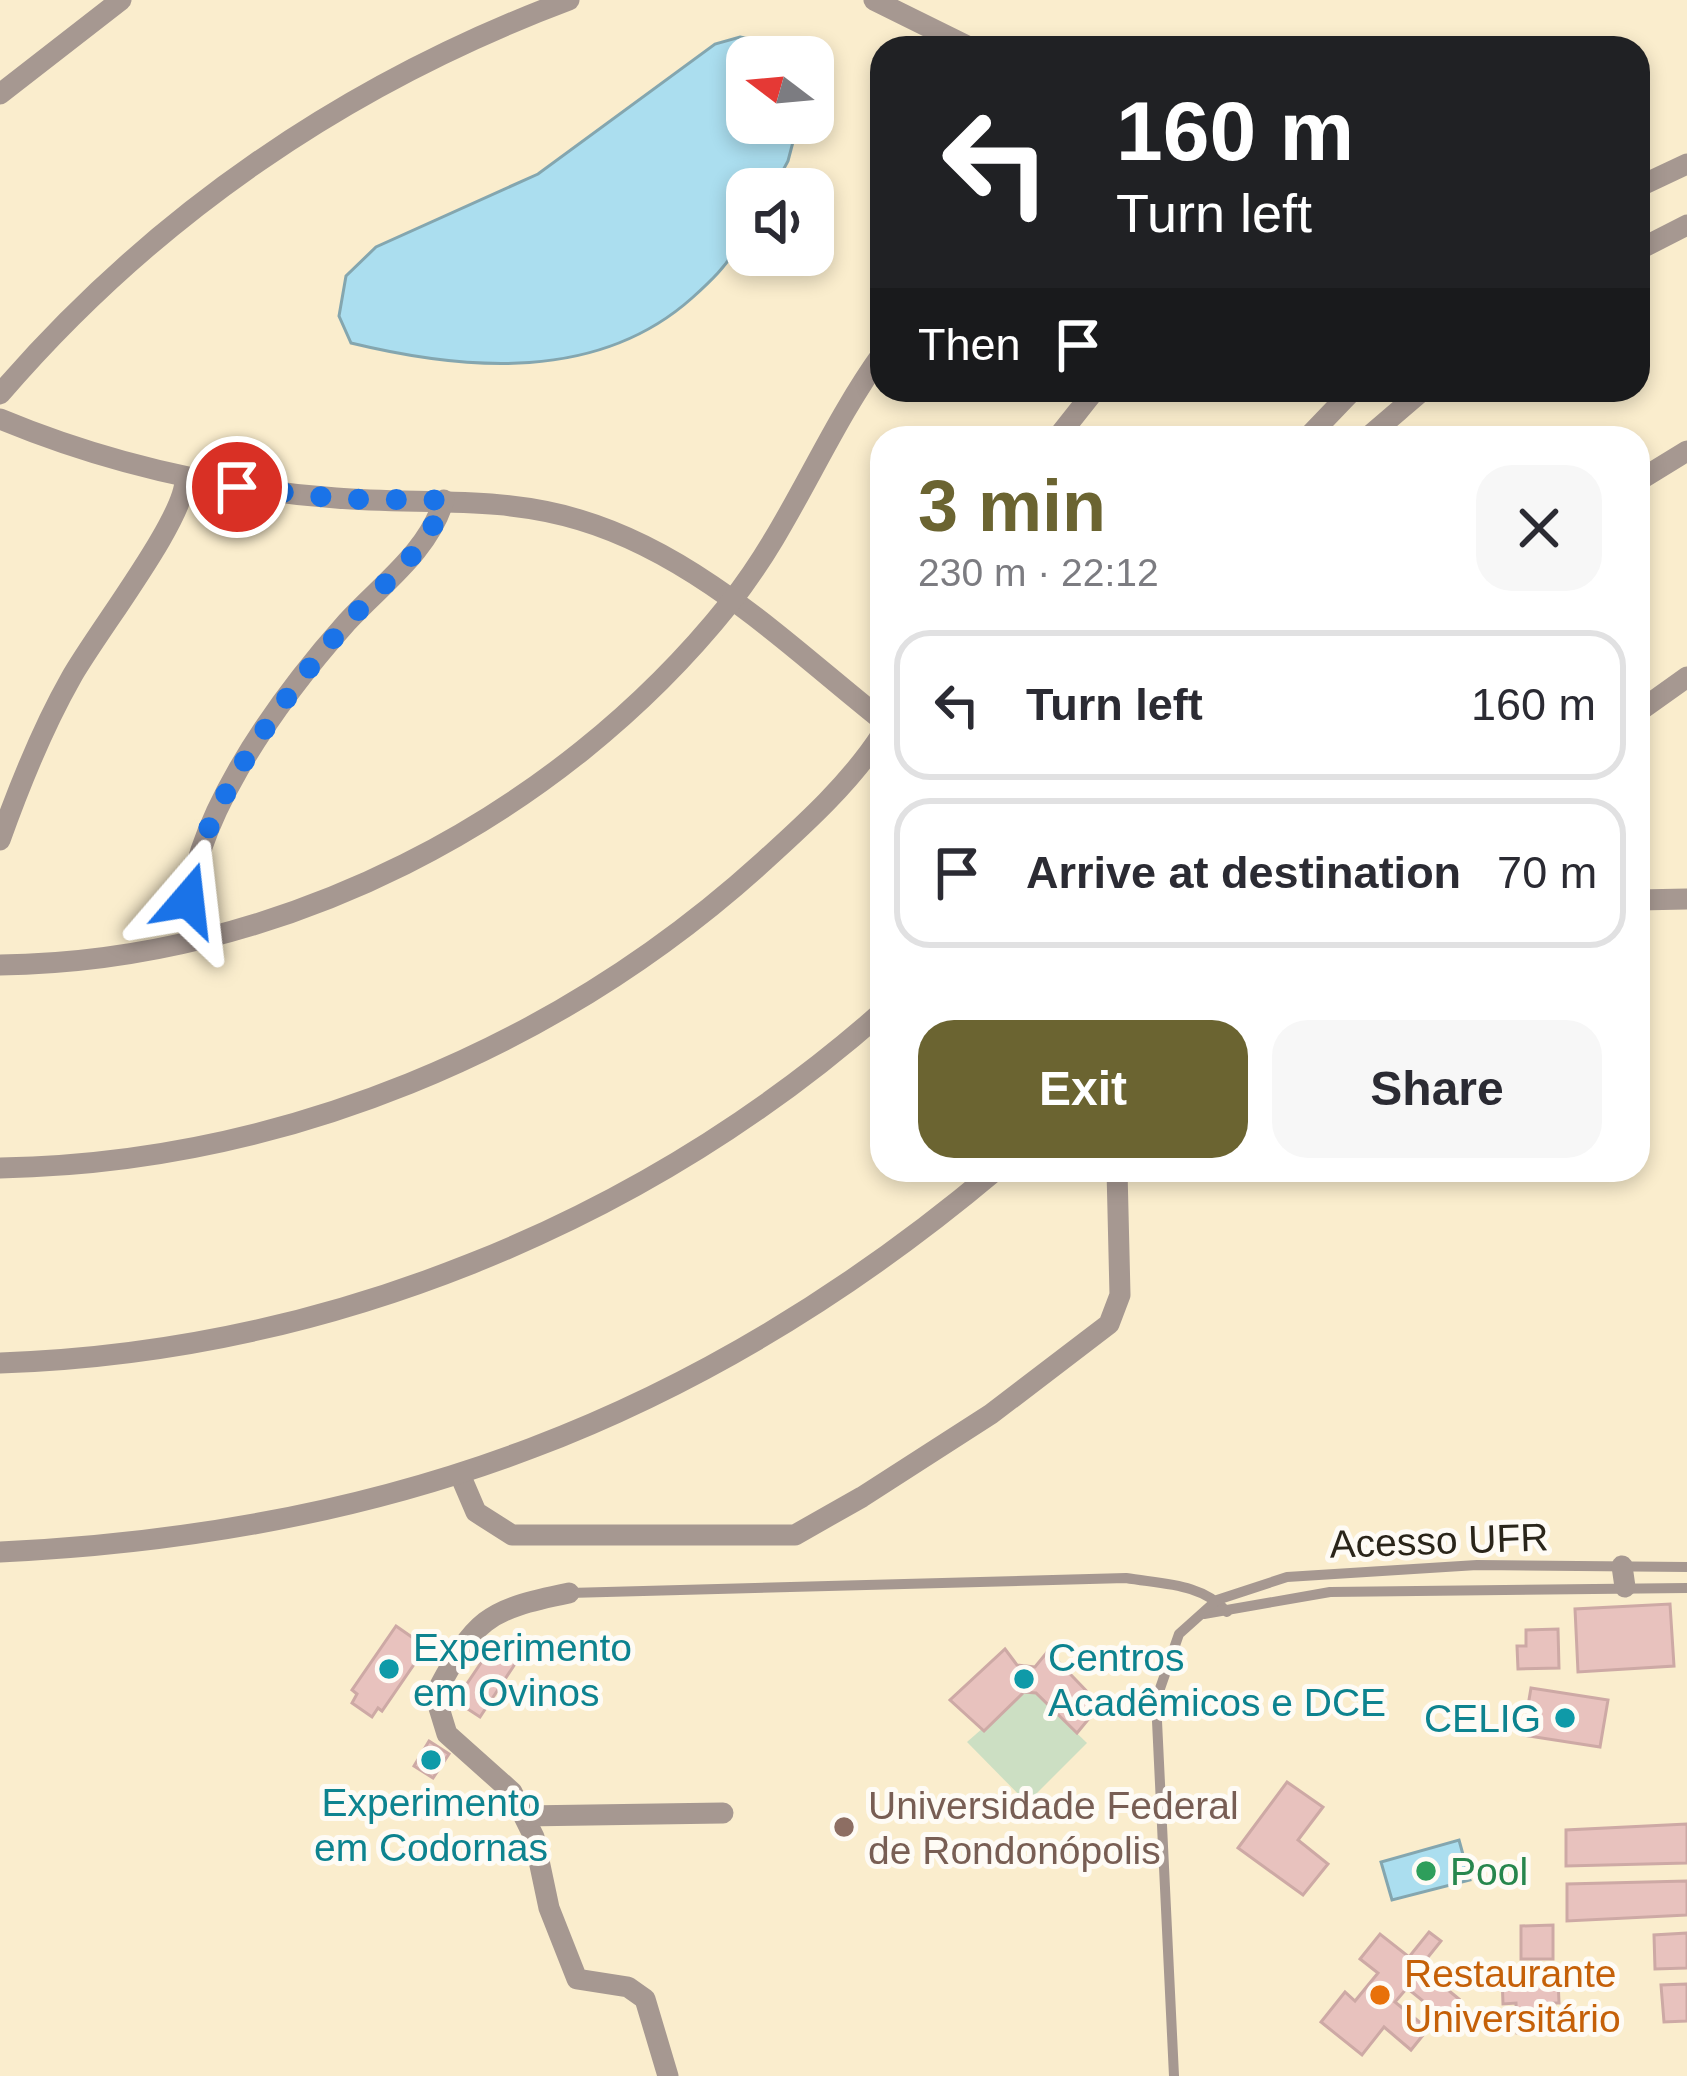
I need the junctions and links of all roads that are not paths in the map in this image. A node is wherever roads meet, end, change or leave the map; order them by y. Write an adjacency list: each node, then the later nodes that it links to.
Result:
1 (121, 0): 5 (street)
2 (568, 0): 11 (street)
3 (874, 0): 4 (street)
4 (947, 36)
5 (0, 94)
6 (1687, 164): 7 (street)
7 (1650, 181)
8 (1687, 225): 9 (street)
9 (1650, 244)
10 (870, 374): 23 (street)
11 (0, 394)
12 (1086, 402): 16 (street)
13 (1342, 402): 17 (street)
14 (1409, 402): 18 (street)
15 (0, 419): 21 (street)
16 (1066, 426)
17 (1318, 426)
18 (1381, 426)
19 (1687, 451): 20 (street)
20 (1650, 474)
21 (185, 478): 22 (street); 28 (street)
22 (444, 500): 23 (street); 31 (street)
23 (732, 601): 26 (street); 31 (street)
24 (1687, 676): 25 (street)
25 (1650, 703)
26 (870, 710)
27 (870, 747): 34 (street)
28 (0, 840)
29 (1687, 899): 30 (street)
30 (1650, 900)
31 (190, 939): 32 (street)
32 (0, 965)
33 (870, 1022): 37 (street)
34 (0, 1168)
35 (981, 1182): 38 (street)
36 (1117, 1182): 38 (street)
37 (0, 1363)
38 (461, 1477): 39 (street)
39 (0, 1552)
40 (1687, 1567): 41 (lane, Acesso UFR)
41 (1624, 1576): 42 (lane, Acesso UFR); 43 (lane); 45 (lane)
42 (1286, 1577): 45 (lane); 46 (lane, Acesso UFR)
43 (1687, 1588)
44 (569, 1593): 46 (lane); 50 (street)
45 (1290, 1597): 47 (lane)
46 (1217, 1600): 47 (lane); 48 (lane, Acesso UFR)
47 (1227, 1612): 48 (lane)
48 (1204, 1614): 52 (lane, Acesso UFR)
49 (723, 1813): 50 (street)
50 (524, 1816): 51 (street)
51 (668, 2076)
52 (1174, 2076)

